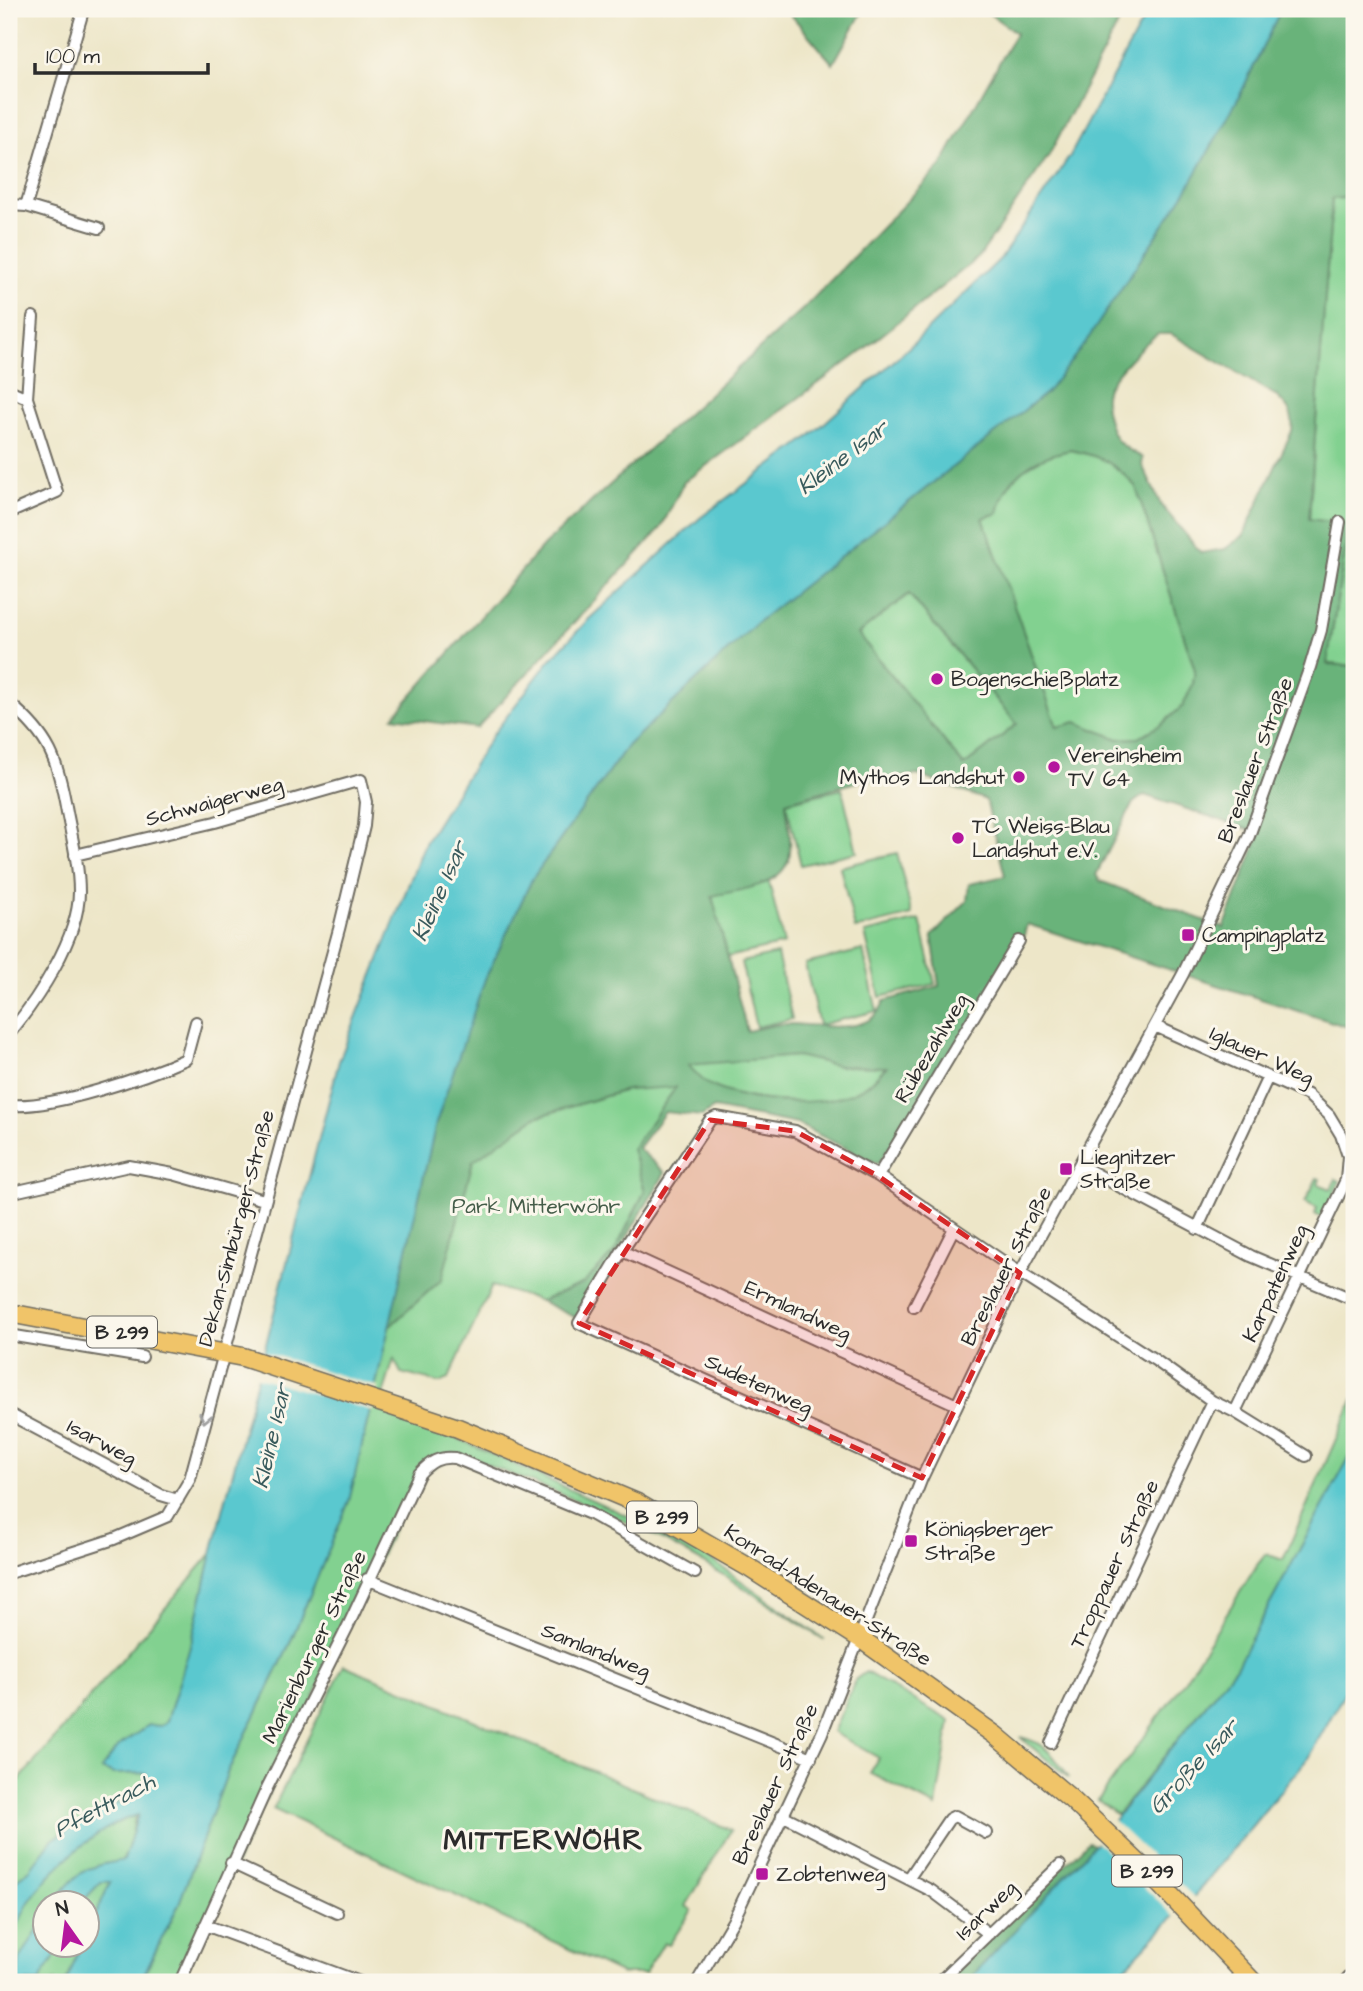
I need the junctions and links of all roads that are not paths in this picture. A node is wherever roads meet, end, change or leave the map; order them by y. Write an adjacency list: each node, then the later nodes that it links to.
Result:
1 (79, 10): 3 (street)
2 (9, 205): 3 (street)
3 (26, 206): 4 (street)
4 (99, 228)
5 (33, 317): 7 (street)
6 (9, 390): 7 (street)
7 (27, 398): 8 (street)
8 (9, 513)
9 (1340, 522): 15 (street, Breslauer Straße)
10 (9, 703): 12 (street)
11 (361, 780): 12 (street, Schwaigerweg); 24 (street, Dekan-Simbürger-Straße)
12 (75, 855): 16 (street)
13 (1018, 941): 22 (street, Rübezahlweg)
14 (196, 1022): 18 (street)
15 (1155, 1026): 17 (street, Iglauer Weg); 20 (street, Breslauer Straße)
16 (9, 1034)
17 (1268, 1079): 19 (street, Iglauer Weg); 26 (street)
18 (9, 1105)
19 (1340, 1135): 21 (street, Karpatenweg)
20 (1081, 1166): 26 (street); 28 (street, Breslauer Straße)
21 (1351, 1171): 29 (street, Karpatenweg)
22 (878, 1176): 25 (street); 27 (street)
23 (9, 1193): 24 (street)
24 (264, 1200): 34 (street, Dekan-Simbürger-Straße)
25 (954, 1228): 28 (street); 31 (street)
26 (1197, 1229): 29 (street)
27 (622, 1251): 37 (street, Ermlandweg); 41 (street, Sudetenweg)
28 (1020, 1273): 36 (street); 37 (street, Breslauer Straße)
29 (1300, 1277): 30 (street); 38 (street, Karpatenweg)
30 (1354, 1300)
31 (914, 1307)
32 (9, 1313): 34 (main road, Konrad-Adenauer-Straße / B 299)
33 (9, 1335): 35 (street)
34 (228, 1353): 42 (street, Dekan-Simbürger-Straße, one-way to 42); 46 (main road, Konrad-Adenauer-Straße / B 299)
35 (142, 1357)
36 (1212, 1401): 38 (street); 47 (street, Troppauer Straße)
37 (957, 1405): 41 (street, Breslauer Straße)
38 (1236, 1412): 40 (street)
39 (9, 1414): 42 (street, Isarweg)
40 (1306, 1456)
41 (922, 1478): 46 (street, Breslauer Straße)
42 (178, 1500): 43 (street, Dekan-Simbürger-Straße)
43 (9, 1573)
44 (695, 1573): 45 (street, Marienburger Straße)
45 (367, 1579): 48 (street, Samlandweg); 51 (street, Marienburger Straße)
46 (861, 1639): 48 (street, Breslauer Straße); 62 (main road, Konrad-Adenauer-Straße / B 299)
47 (1051, 1743)
48 (811, 1758): 49 (street, Breslauer Straße)
49 (782, 1815): 53 (street); 58 (street, Breslauer Straße)
50 (986, 1833): 53 (street)
51 (231, 1863): 54 (street); 55 (street, Marienburger Straße)
52 (1060, 1865): 56 (street, Isarweg)
53 (909, 1878): 56 (street)
54 (337, 1913)
55 (205, 1925): 59 (street, Marienburger Straße); 60 (street)
56 (989, 1934): 61 (street, Isarweg)
57 (1354, 1971): 63 (street)
58 (705, 1980)
59 (180, 1982)
60 (359, 1982)
61 (939, 1982)
62 (1253, 1982)
63 (1344, 1982)

